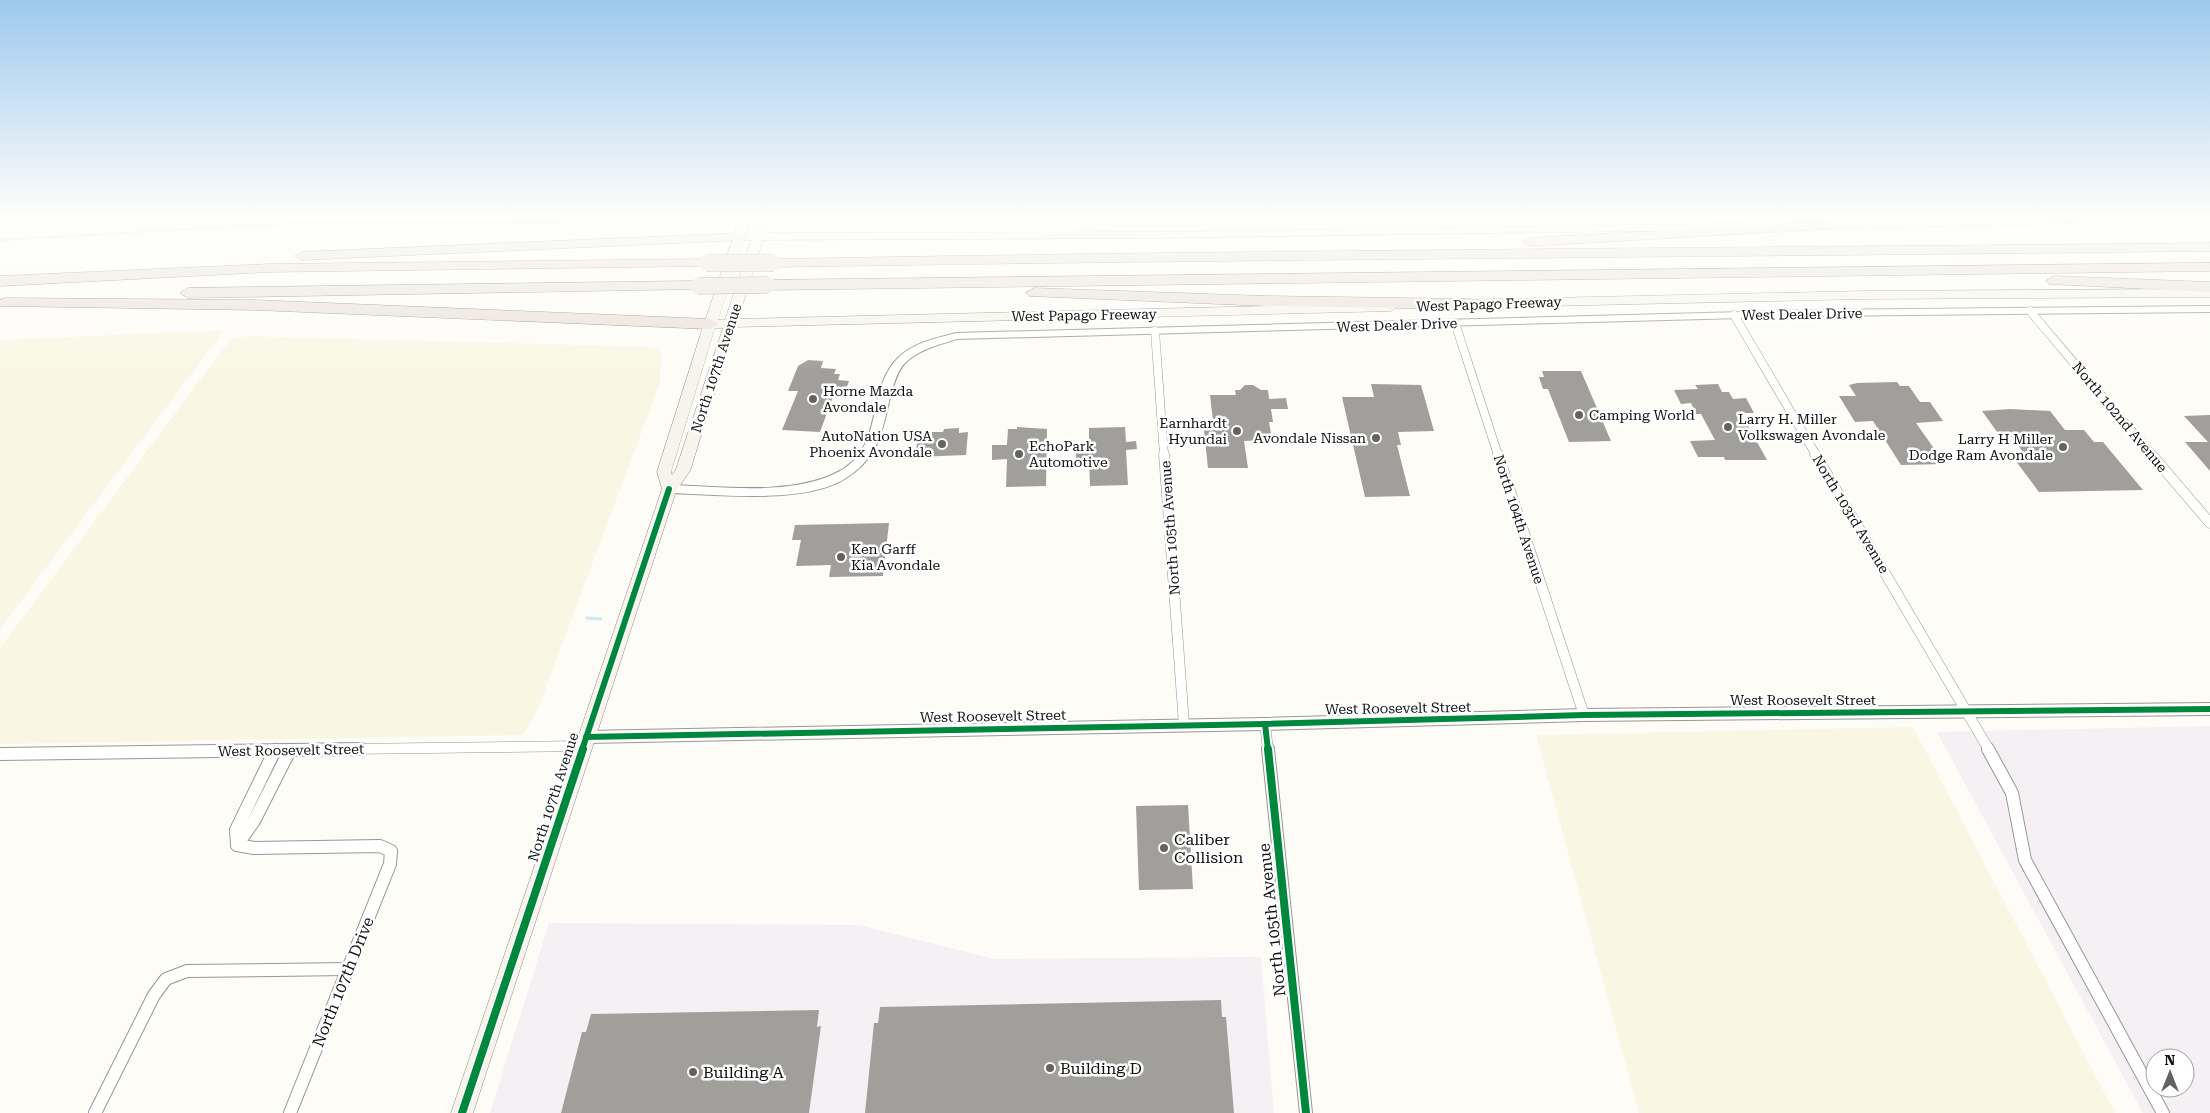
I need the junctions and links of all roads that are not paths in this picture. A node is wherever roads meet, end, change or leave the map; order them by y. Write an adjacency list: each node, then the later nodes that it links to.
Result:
1 (207, 267): 6 (highway)
2 (444, 267): 6 (highway, bridge)
3 (729, 267): 19 (main road, North 107th Avenue)
4 (749, 267): 20 (main road, North 107th Avenue)
5 (2210, 267): 7 (highway)
6 (175, 271): 8 (highway)
7 (1801, 271): 9 (highway); 11 (highway)
8 (0, 281)
9 (796, 284): 10 (highway, bridge); 14 (highway)
10 (698, 286): 13 (highway)
11 (2210, 287)
12 (2210, 293): 14 (main road, West Papago Freeway)
13 (3, 303): 19 (highway)
14 (1471, 304): 20 (main road, West Papago Freeway)
15 (2210, 310): 16 (street, West Dealer Drive)
16 (2030, 311): 17 (street, West Dealer Drive); 23 (street, North 102nd Avenue)
17 (1734, 315): 18 (street, West Dealer Drive); 25 (street, North 103rd Avenue)
18 (1455, 323): 21 (street, West Dealer Drive); 26 (street, North 104th Avenue)
19 (710, 324): 20 (main road, West Papago Freeway); 22 (main road, North 107th Avenue)
20 (730, 324): 22 (main road, North 107th Avenue)
21 (1155, 331): 22 (street, West Dealer Drive); 27 (street, North 105th Avenue)
22 (669, 489): 29 (main road, North 107th Avenue)
23 (2210, 523)
24 (2210, 708): 25 (street, West Roosevelt Street)
25 (1968, 712): 26 (street, West Roosevelt Street); 41 (street, North 103rd Avenue)
26 (1584, 714): 28 (street, West Roosevelt Street)
27 (1184, 724): 28 (street, West Roosevelt Street); 29 (street, West Roosevelt Street)
28 (1265, 724): 40 (street, North 105th Avenue)
29 (584, 742): 31 (street, West Roosevelt Street); 39 (main road, North 107th Avenue)
30 (275, 750): 31 (street, West Roosevelt Street); 32 (street, West Roosevelt Street); 33 (street)
31 (290, 750): 34 (street)
32 (0, 754)
33 (244, 813): 34 (street); 35 (street)
34 (258, 813): 35 (street)
35 (237, 845): 36 (street, North 107th Drive)
36 (348, 969): 37 (street); 38 (street, North 107th Drive)
37 (95, 1113)
38 (290, 1113)
39 (462, 1113)
40 (1306, 1113)
41 (2163, 1113)

